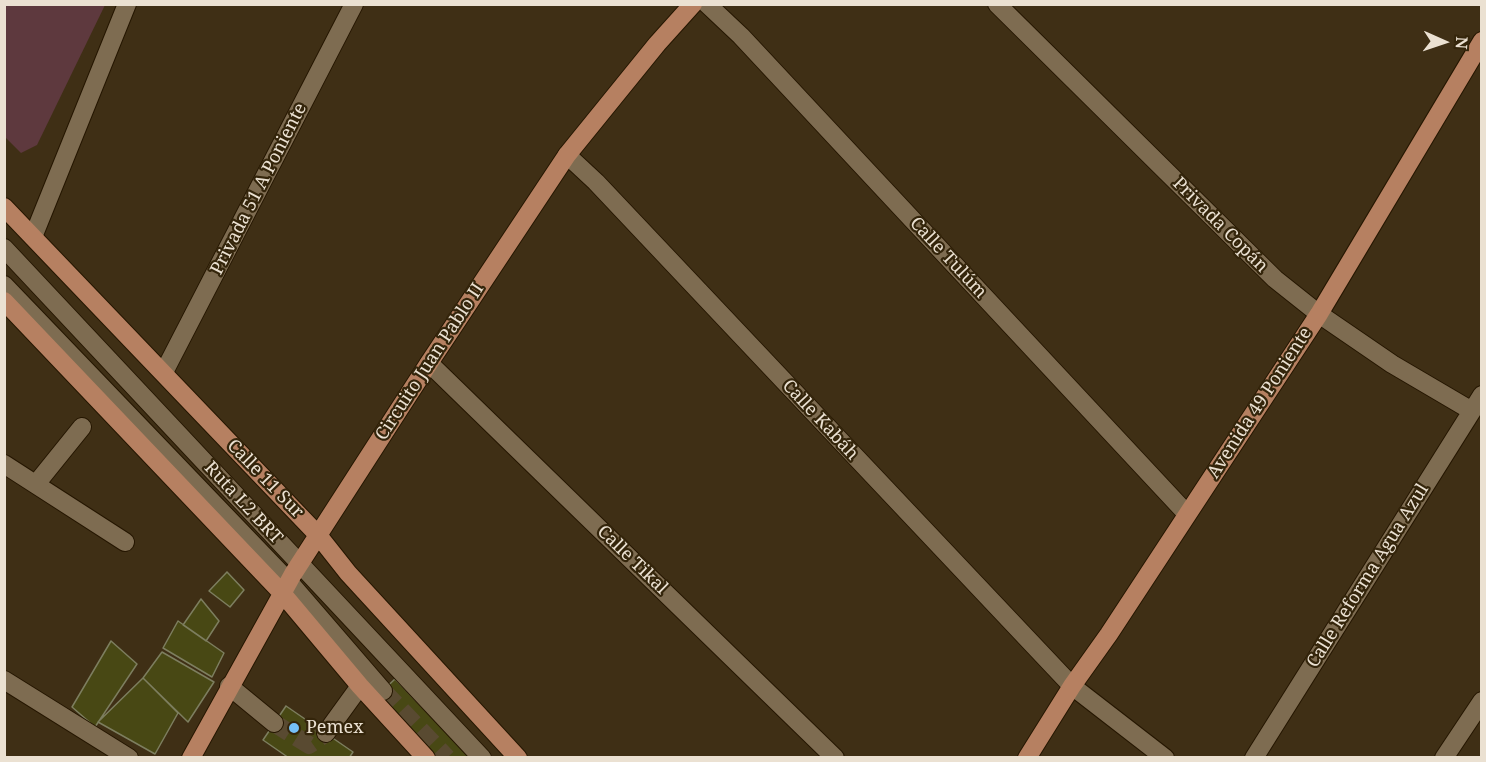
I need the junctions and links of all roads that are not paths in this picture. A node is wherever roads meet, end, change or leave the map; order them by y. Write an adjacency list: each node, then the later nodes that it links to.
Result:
1 (127, 4): 9 (street)
2 (354, 4): 15 (street, Privada 51 A Poniente)
3 (693, 4): 7 (main road, Circuito Juan Pablo II)
4 (707, 4): 20 (street, Calle Tulúm)
5 (997, 4): 13 (street, Privada Copán)
6 (1482, 41): 13 (main road, Avenida 49 Poniente)
7 (567, 155): 14 (main road, Circuito Juan Pablo II); 28 (street, Calle Kabáh)
8 (4, 207): 9 (main road, Calle 11 Sur)
9 (33, 237): 15 (main road, Calle 11 Sur)
10 (4, 248): 23 (street, Ruta L2 BRT)
11 (4, 285): 24 (street, Ruta L2 BRT)
12 (4, 301): 24 (main road)
13 (1319, 314): 16 (street, Privada Copán); 20 (main road, Avenida 49 Poniente)
14 (429, 363): 21 (main road, Circuito Juan Pablo II); 39 (street, Calle Tikal)
15 (164, 372): 21 (main road, Calle 11 Sur)
16 (1477, 403): 42 (street, Calle Reforma Agua Azul)
17 (82, 427): 19 (street)
18 (4, 464): 19 (street)
19 (36, 484): 22 (street)
20 (1187, 514): 28 (main road, Avenida 49 Poniente)
21 (318, 535): 23 (main road, Circuito Juan Pablo II); 38 (main road, Calle 11 Sur)
22 (125, 542)
23 (300, 564): 24 (main road, Circuito Juan Pablo II); 37 (street, Ruta L2 BRT)
24 (285, 588): 26 (main road, Circuito Juan Pablo II); 27 (main road); 29 (street, Ruta L2 BRT)
25 (4, 680): 35 (street)
26 (229, 686): 31 (street); 33 (main road, Circuito Juan Pablo II)
27 (360, 686): 32 (street); 36 (main road)
28 (1072, 686): 40 (main road, Avenida 49 Poniente); 41 (street)
29 (383, 691)
30 (1482, 701): 34 (street)
31 (274, 723)
32 (326, 734)
33 (196, 753)
34 (1449, 756)
35 (129, 758)
36 (426, 758)
37 (482, 758)
38 (518, 758)
39 (835, 758)
40 (1027, 758)
41 (1165, 758)
42 (1254, 758)

